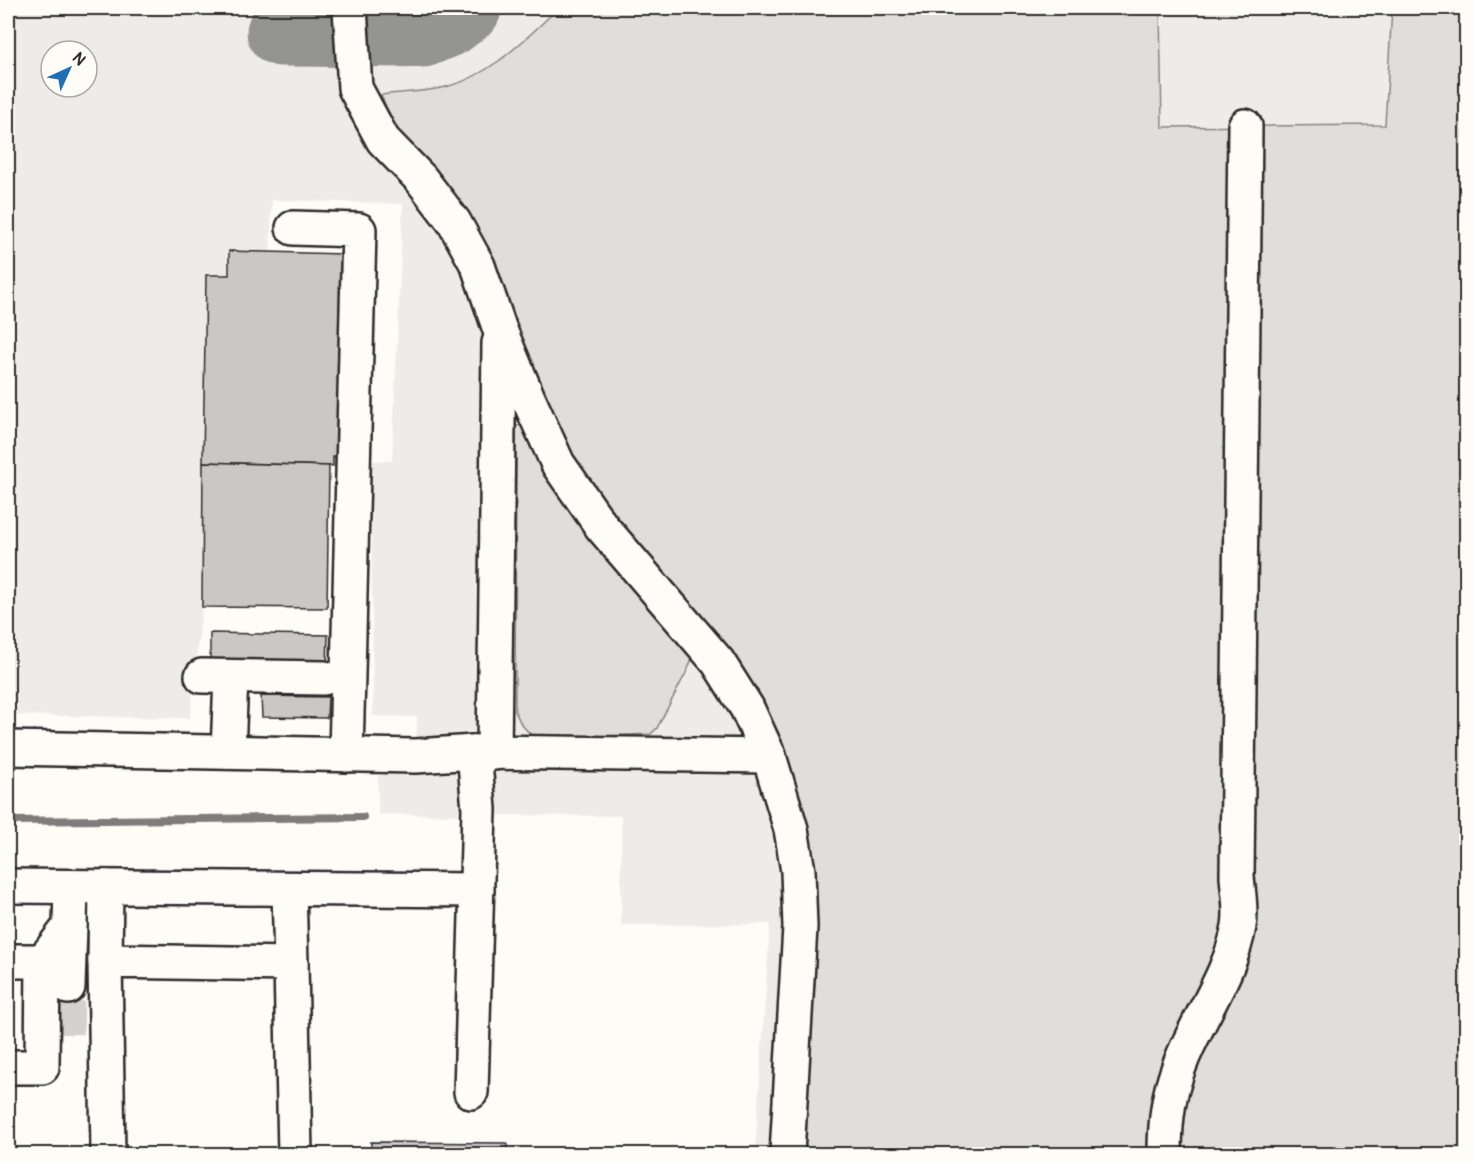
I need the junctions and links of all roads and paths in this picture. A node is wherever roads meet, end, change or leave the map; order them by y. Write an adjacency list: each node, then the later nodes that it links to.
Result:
1 (350, 8): 4 (lane)
2 (1245, 126): 29 (lane)
3 (293, 228): 9 (lane)
4 (500, 330): 8 (lane); 10 (lane)
5 (324, 678): 7 (lane)
6 (8, 748): 7 (lane)
7 (228, 752): 9 (lane)
8 (484, 752): 9 (lane); 10 (lane); 15 (lane)
9 (346, 755)
10 (769, 756): 28 (lane)
11 (8, 886): 12 (lane)
12 (71, 886): 13 (lane); 16 (lane)
13 (106, 887): 14 (lane); 17 (lane)
14 (289, 889): 15 (lane); 20 (lane)
15 (477, 890): 25 (lane)
16 (69, 926): 19 (lane); 21 (lane)
17 (105, 945): 20 (lane); 26 (lane)
18 (8, 961): 19 (lane)
19 (44, 961): 24 (lane)
20 (291, 964): 27 (lane)
21 (68, 987)
22 (68, 1034): 24 (lane)
23 (8, 1067): 24 (lane)
24 (42, 1067)
25 (471, 1092)
26 (108, 1155)
27 (295, 1155)
28 (787, 1155)
29 (1165, 1155)

